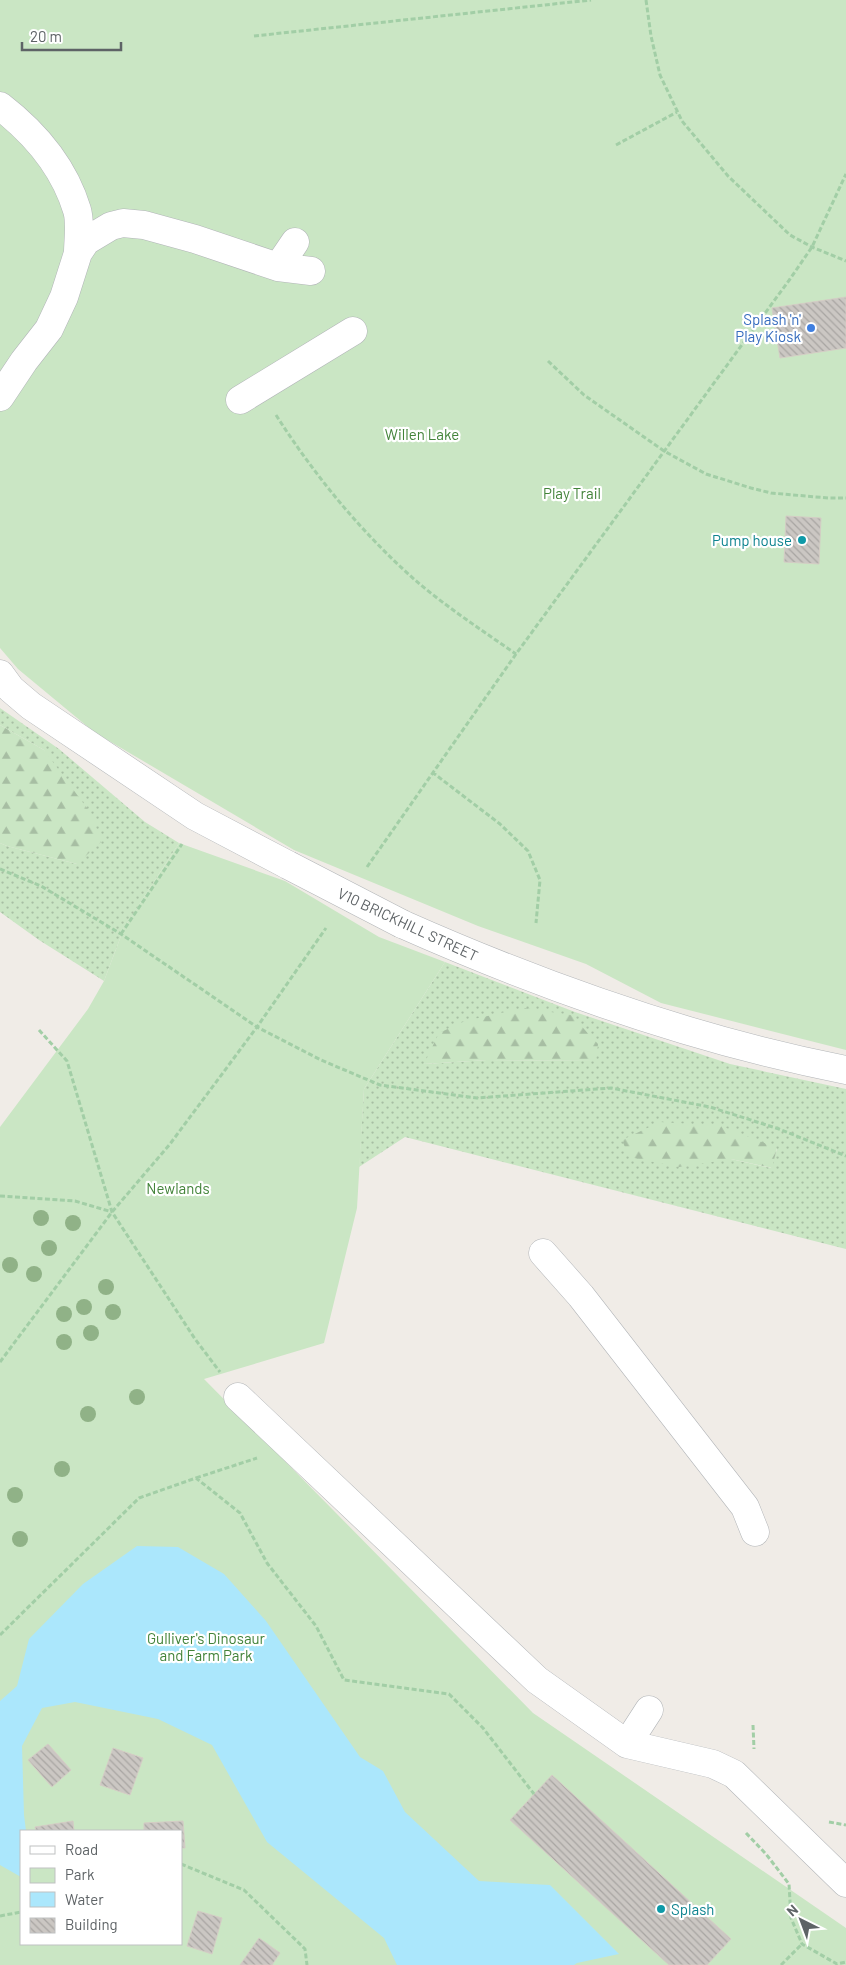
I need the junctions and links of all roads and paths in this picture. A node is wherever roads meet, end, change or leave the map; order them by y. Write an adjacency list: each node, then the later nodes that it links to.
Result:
1 (591, 0): 3 (path)
2 (646, 0): 5 (path)
3 (254, 36)
4 (0, 106): 10 (street)
5 (678, 112): 6 (path); 9 (path)
6 (616, 145)
7 (846, 174): 9 (path)
8 (295, 242): 12 (street)
9 (812, 247): 11 (path); 20 (path)
10 (78, 253): 12 (street); 16 (street)
11 (846, 262)
12 (278, 266): 13 (street)
13 (311, 271)
14 (353, 331): 18 (street)
15 (548, 360): 20 (path)
16 (24, 361): 17 (street); 19 (street)
17 (0, 381)
18 (250, 394): 22 (path)
19 (0, 397)
20 (664, 451): 21 (path); 22 (path)
21 (846, 498)
22 (516, 654): 24 (path)
23 (4, 682): 33 (street, V10 BRICKHILL STREET, bridge)
24 (432, 772): 26 (path); 28 (path)
25 (177, 837): 30 (path)
26 (367, 867)
27 (0, 869): 30 (path)
28 (536, 923)
29 (326, 928): 31 (path)
30 (121, 934): 31 (path)
31 (257, 1026): 34 (path); 36 (path)
32 (39, 1030): 36 (path)
33 (846, 1070)
34 (846, 1156)
35 (0, 1196): 36 (path)
36 (112, 1212): 38 (path); 39 (path)
37 (542, 1253): 42 (street)
38 (0, 1362)
39 (238, 1397): 40 (street)
40 (292, 1448): 41 (path); 45 (street)
41 (196, 1478): 43 (path); 46 (path)
42 (755, 1532)
43 (0, 1635)
44 (649, 1710): 45 (street)
45 (627, 1744): 48 (street)
46 (534, 1794)
47 (182, 1864): 52 (path)
48 (846, 1883)
49 (20, 1912): 50 (path)
50 (0, 1916)
51 (802, 1944): 53 (path)
52 (307, 1965)
53 (780, 1965)

